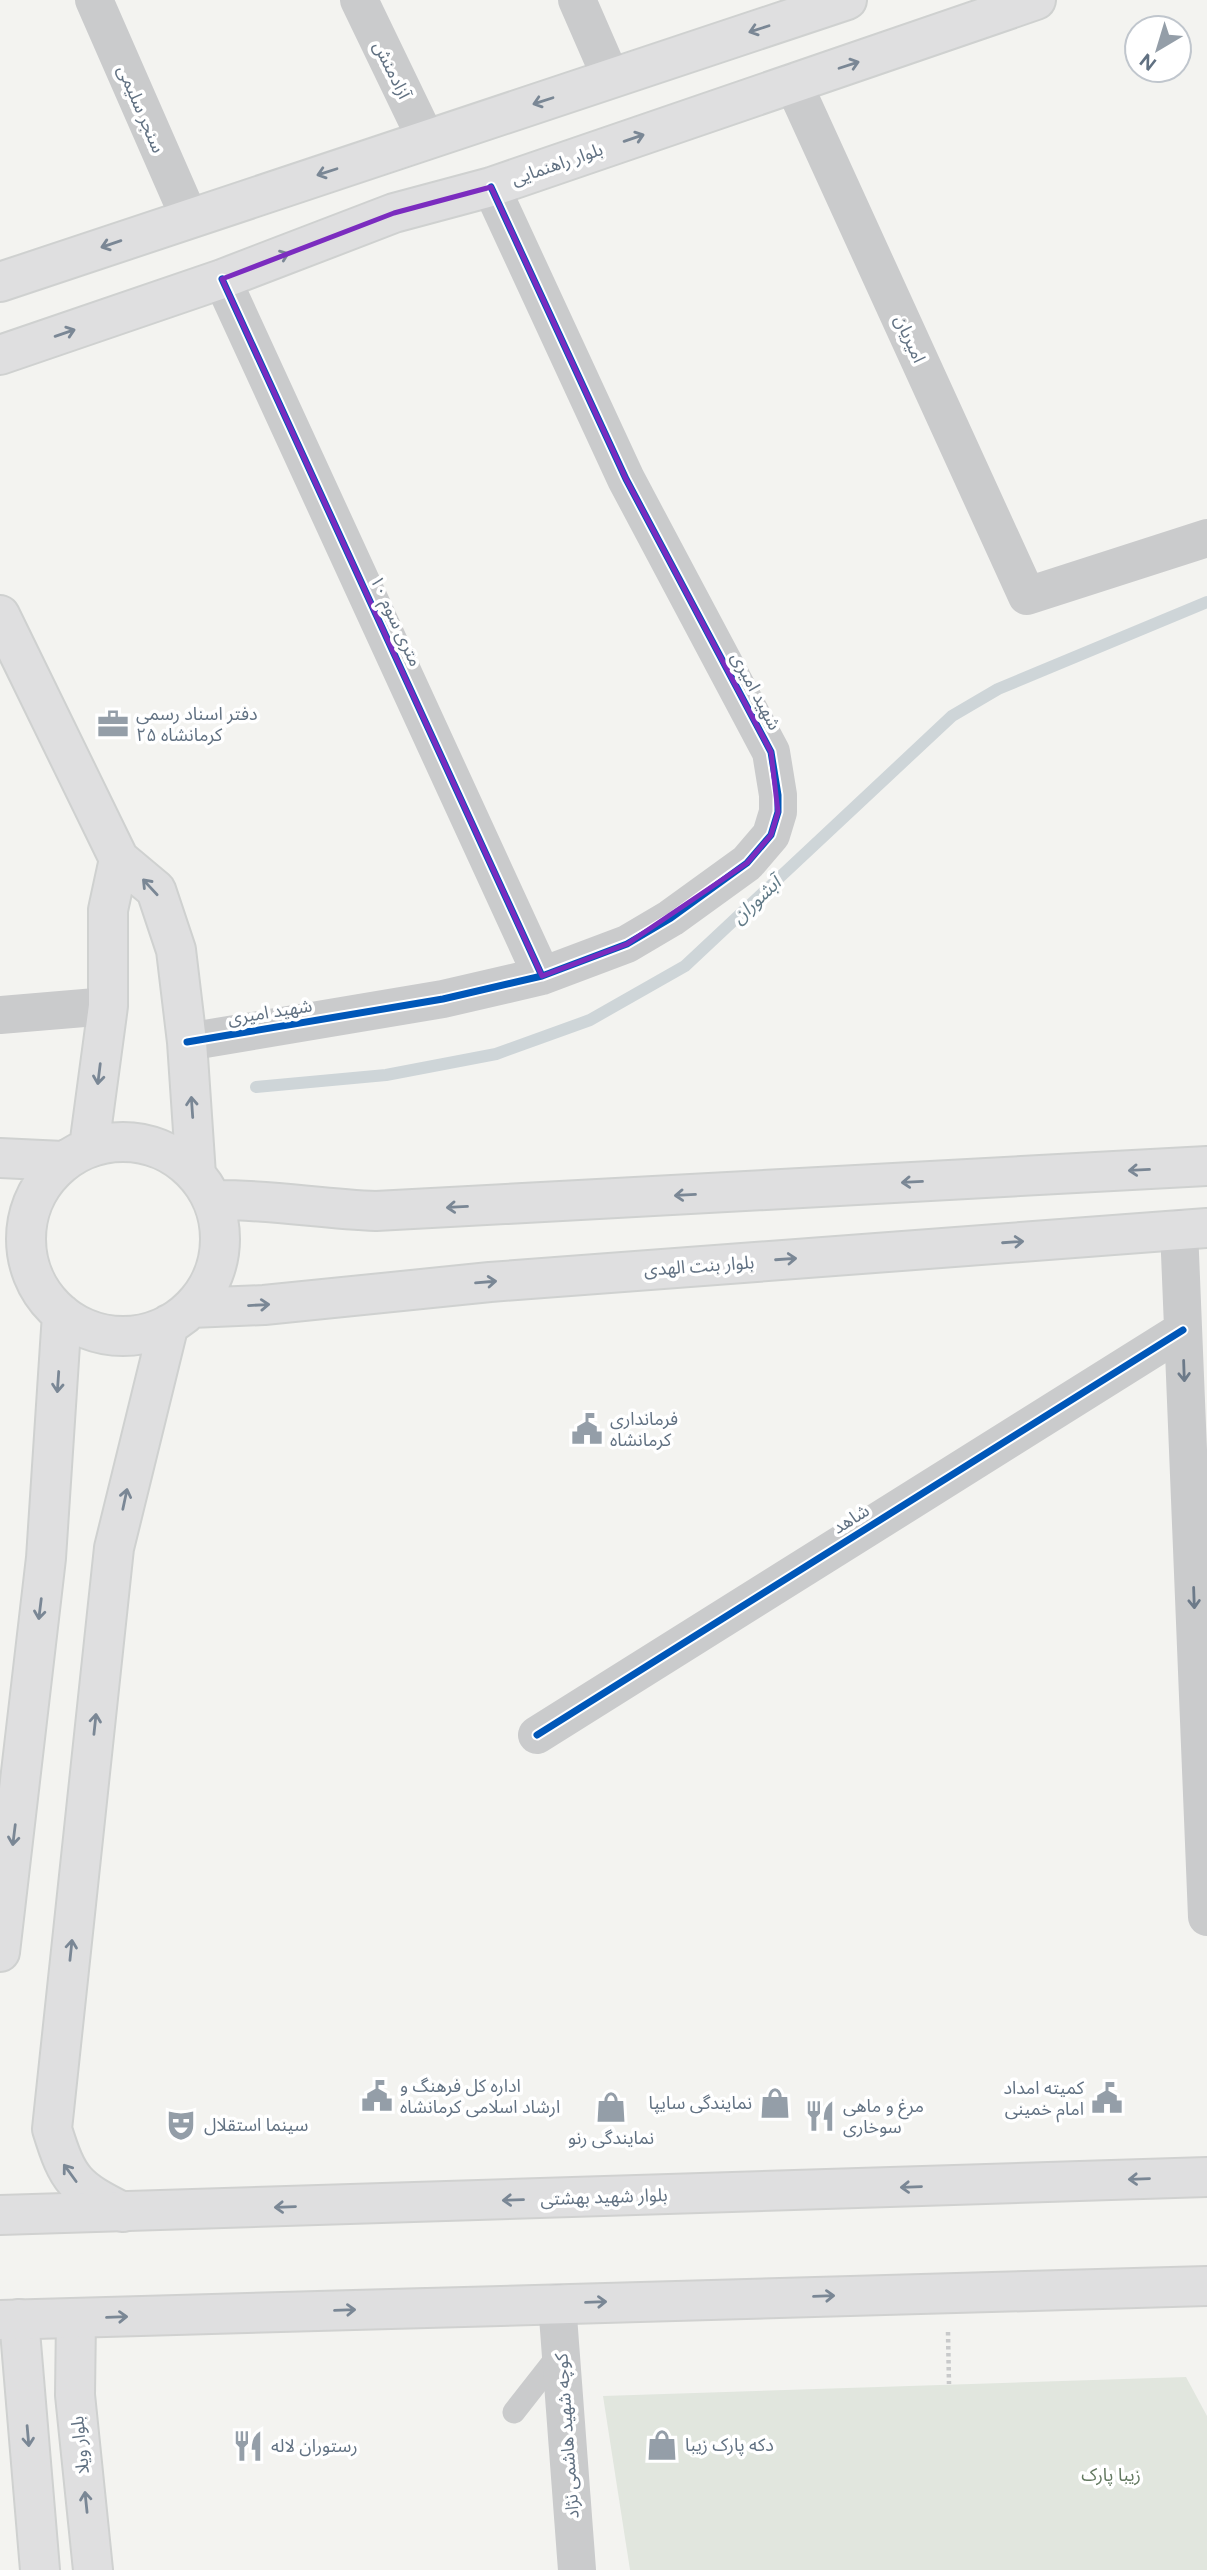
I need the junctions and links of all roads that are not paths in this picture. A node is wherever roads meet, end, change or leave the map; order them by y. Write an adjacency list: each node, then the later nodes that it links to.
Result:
1 (94, 0): 10 (street, سنجر سلیمی)
2 (359, 0): 8 (street, آزادمنش)
3 (577, 0): 6 (street)
4 (1036, 0): 7 (main road, بلوار راهنمایی, one-way to 4)
5 (824, 3): 6 (main road, one-way to 6)
6 (611, 78): 8 (main road, one-way to 8)
7 (793, 83): 9 (main road, بلوار راهنمایی, one-way to 7); 14 (street, امیریان)
8 (426, 139): 10 (main road, one-way to 10)
9 (491, 187): 11 (main road, بلوار راهنمایی, one-way to 9); 17 (street, شهید امیری)
10 (188, 217): 12 (main road, one-way to 12)
11 (222, 279): 13 (main road, بلوار راهنمایی, one-way to 11); 17 (street, ۱۰ متری سوم)
12 (0, 282)
13 (0, 355)
14 (1207, 538)
15 (0, 615): 16 (main road)
16 (119, 859): 18 (main road); 20 (main road, one-way to 16)
17 (542, 976): 20 (street, شهید امیری)
18 (108, 1006): 19 (street); 21 (main road, one-way to 21)
19 (0, 1015)
20 (187, 1042): 24 (main road, one-way to 20)
21 (76, 1154): 22 (main road); 24 (main road); 26 (main road)
22 (0, 1158)
23 (1207, 1166): 24 (main road, one-way to 24)
24 (204, 1188): 28 (main road)
25 (1193, 1228): 28 (main road, بلوار بنت الهدی, one-way to 25); 29 (street)
26 (15, 1265): 27 (main road)
27 (62, 1314): 28 (main road); 32 (main road, one-way to 32)
28 (180, 1316): 34 (main road, one-way to 28)
29 (1183, 1330): 30 (street, شاهد); 31 (street, one-way to 31)
30 (537, 1735)
31 (1207, 1917)
32 (0, 1951)
33 (1207, 2177): 34 (main road, بلوار شهید بهشتی, one-way to 34)
34 (123, 2212): 35 (main road, بلوار شهید بهشتی)
35 (0, 2215)
36 (1207, 2286): 37 (main road, one-way to 36)
37 (557, 2303): 38 (main road, one-way to 37); 40 (street, کوچه شهید هاشمی نژاد)
38 (76, 2319): 39 (main road); 41 (main road, بلوار ویلا)
39 (10, 2320): 42 (main road)
40 (561, 2352): 43 (lane); 46 (street, کوچه شهید هاشمی نژاد)
41 (75, 2395): 42 (main road); 45 (main road, بلوار ویلا, one-way to 41)
42 (25, 2396): 44 (main road, one-way to 44)
43 (514, 2412)
44 (40, 2570)
45 (93, 2570)
46 (577, 2570)

